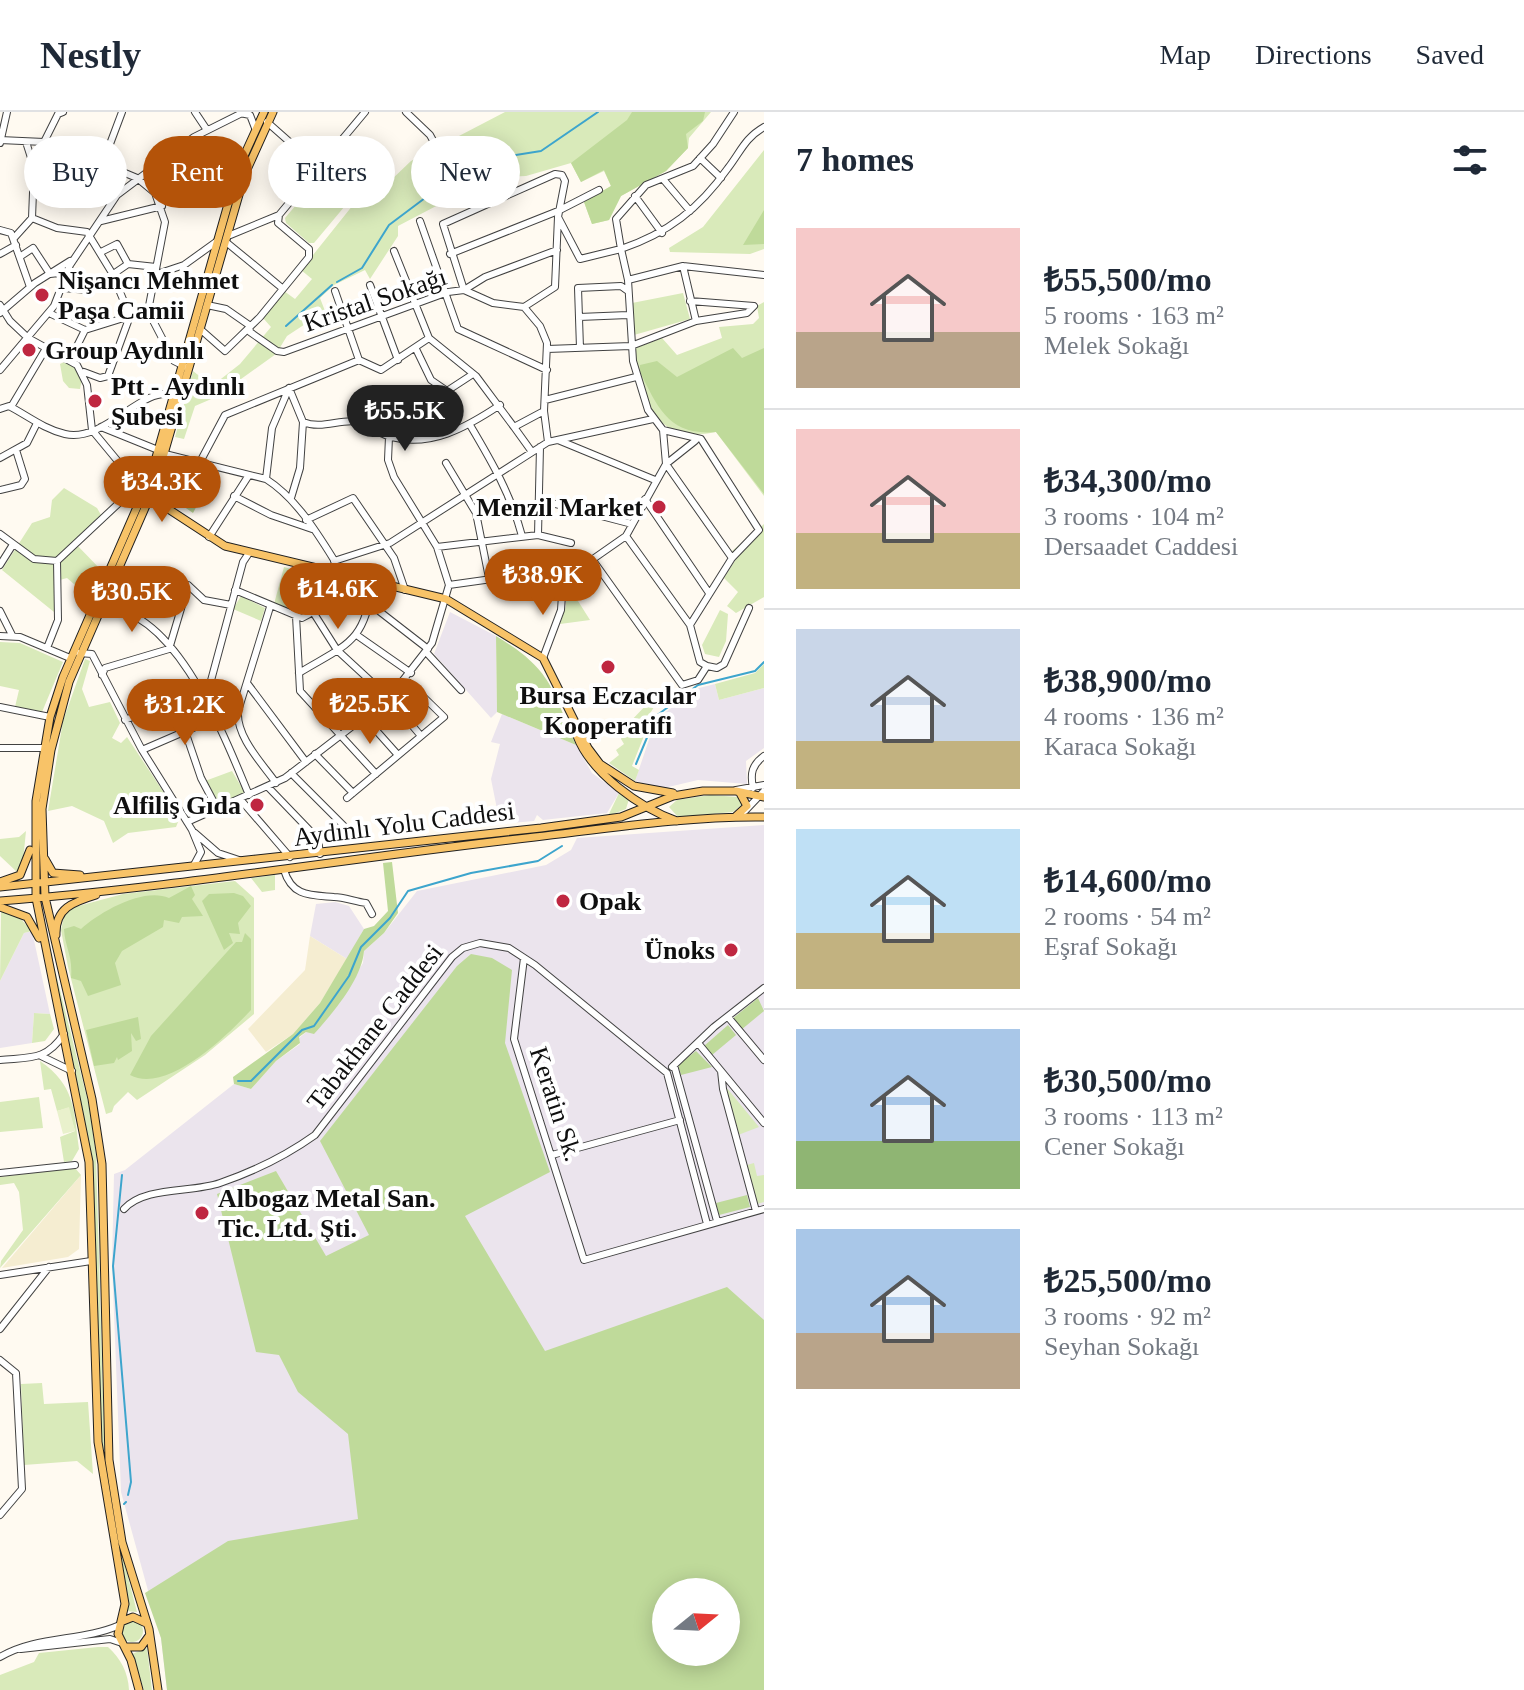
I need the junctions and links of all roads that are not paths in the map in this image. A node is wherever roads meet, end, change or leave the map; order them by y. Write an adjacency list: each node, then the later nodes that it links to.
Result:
1 (7, 112): 22 (street)
2 (63, 112): 15 (street)
3 (121, 112): 16 (street)
4 (195, 112): 14 (street)
5 (264, 112): 13 (main road)
6 (273, 112): 11 (main road)
7 (365, 112): 20 (street)
8 (406, 112): 21 (street)
9 (734, 112): 24 (street)
10 (245, 113): 13 (street); 14 (street)
11 (267, 122): 19 (street); 48 (main road)
12 (764, 127): 28 (street)
13 (255, 128): 18 (main road)
14 (207, 130): 17 (street)
15 (47, 136)
16 (112, 136)
17 (197, 136)
18 (251, 136)
19 (283, 136)
20 (346, 136)
21 (431, 136)
22 (0, 141): 23 (street)
23 (24, 142)
24 (700, 158): 28 (street); 29 (street)
25 (127, 174): 27 (street)
26 (143, 174): 27 (street)
27 (137, 178): 30 (street); 38 (street)
28 (721, 178): 39 (street)
29 (663, 179): 32 (street); 39 (street)
30 (143, 183)
31 (599, 190): 40 (street)
32 (635, 196): 46 (street); 51 (street)
33 (32, 208): 42 (street)
34 (154, 208): 43 (street)
35 (162, 208): 61 (street)
36 (225, 208): 50 (main road)
37 (285, 208): 41 (street)
38 (107, 211): 43 (street)
39 (690, 211): 46 (street)
40 (558, 214): 51 (street); 52 (street); 56 (street); 56 (street)
41 (279, 215): 48 (street); 69 (street)
42 (32, 218): 47 (street); 49 (street)
43 (101, 221): 47 (street)
44 (420, 221): 73 (street)
45 (0, 230): 49 (street)
46 (662, 233): 51 (street)
47 (91, 235): 54 (street); 58 (street)
48 (227, 239): 69 (street); 77 (main road)
49 (15, 242): 55 (street); 57 (street)
50 (216, 242): 61 (street); 101 (main road)
51 (621, 249): 65 (street)
52 (557, 250): 70 (street); 78 (street)
53 (394, 251): 75 (street)
54 (101, 252): 59 (street); 64 (street)
55 (0, 254)
56 (450, 254): 70 (street)
57 (21, 256): 62 (street); 68 (street)
58 (76, 256): 62 (street); 67 (street)
59 (128, 264): 61 (street); 64 (street)
60 (683, 266): 63 (street); 65 (street); 74 (street)
61 (155, 271): 79 (street)
62 (50, 274): 67 (street); 68 (street)
63 (764, 275)
64 (114, 276): 67 (street); 84 (street)
65 (628, 280): 72 (street)
66 (370, 285): 82 (street)
67 (63, 286): 81 (street)
68 (30, 287): 80 (street)
69 (282, 288): 87 (street)
70 (464, 290): 73 (street, Kristal Sokağı); 78 (street, Kristal Sokağı)
71 (335, 291): 89 (street)
72 (628, 291): 83 (street); 85 (street)
73 (448, 292): 75 (street, Kristal Sokağı); 103 (street)
74 (690, 301): 86 (street); 86 (street)
75 (413, 302): 82 (street, Kristal Sokağı); 92 (street)
76 (0, 305): 80 (street)
77 (207, 305): 87 (street); 88 (main road)
78 (524, 307): 96 (street)
79 (148, 311): 84 (street); 101 (street)
80 (2, 313): 91 (street)
81 (49, 313): 90 (street); 91 (street)
82 (381, 315): 89 (street, Kristal Sokağı); 100 (street)
83 (628, 315): 85 (street); 93 (street)
84 (130, 316): 90 (street); 104 (street)
85 (579, 317): 94 (street)
86 (696, 321): 93 (street)
87 (249, 325): 88 (street); 89 (street, Kristal Sokağı)
88 (200, 329): 101 (main road)
89 (348, 329): 99 (street)
90 (85, 330): 98 (street)
91 (28, 338): 97 (street); 102 (street)
92 (429, 338): 95 (street); 105 (street)
93 (631, 346): 94 (street); 106 (street)
94 (580, 348): 96 (street)
95 (416, 349): 100 (street); 105 (street)
96 (547, 349): 103 (street)
97 (45, 350): 98 (street); 111 (street)
98 (70, 360): 104 (street)
99 (359, 360): 100 (street); 107 (street)
100 (398, 360)
101 (184, 366): 108 (main road); 128 (main road)
102 (0, 370)
103 (547, 370): 109 (street)
104 (82, 372): 120 (street)
105 (473, 374): 110 (street)
106 (636, 377): 109 (street); 114 (street)
107 (289, 388): 115 (street); 131 (street); 137 (street)
108 (172, 395): 118 (street); 128 (main road)
109 (545, 400): 113 (street)
110 (500, 405): 117 (street); 119 (street)
111 (11, 407): 112 (street); 116 (street)
112 (0, 409)
113 (544, 411): 119 (street); 125 (street)
114 (653, 419): 121 (street); 123 (street)
115 (303, 422): 122 (street); 144 (street)
116 (37, 423): 120 (street); 127 (street)
117 (470, 425): 122 (street); 134 (street)
118 (101, 427): 120 (street); 128 (street)
119 (514, 427): 129 (street)
120 (92, 430): 136 (street)
121 (663, 430): 124 (street); 133 (street)
122 (389, 437): 150 (street)
123 (558, 440): 125 (street); 138 (street)
124 (698, 440): 133 (street); 165 (street)
125 (548, 442): 126 (street)
126 (540, 447): 129 (street); 146 (street)
127 (16, 450): 130 (street); 141 (street)
128 (162, 452): 131 (street); 140 (main road)
129 (532, 452): 134 (street)
130 (0, 458)
131 (200, 462): 135 (street)
132 (446, 463): 142 (street)
133 (666, 464): 138 (street); 165 (street)
134 (498, 473): 142 (street); 156 (street)
135 (249, 475): 137 (street); 143 (street)
136 (129, 478): 139 (street); 140 (street); 140 (street)
137 (266, 479): 144 (street)
138 (655, 480): 145 (street)
139 (135, 488): 147 (street); 167 (street)
140 (150, 489): 147 (main road); 148 (main road); 151 (main road)
141 (0, 490)
142 (465, 495): 150 (street); 159 (street)
143 (234, 496): 153 (street); 158 (street)
144 (291, 498): 149 (street)
145 (645, 499): 152 (street); 177 (street)
146 (540, 500): 152 (street); 155 (street)
147 (141, 507): 148 (main road); 182 (main road); 198 (main road)
148 (164, 507): 151 (main road)
149 (306, 520): 153 (street); 162 (street)
150 (422, 520): 162 (street); 163 (street)
151 (188, 524): 158 (main road)
152 (632, 524): 157 (street)
153 (312, 529): 168 (street)
154 (0, 534): 160 (street)
155 (538, 535): 156 (street); 161 (street)
156 (522, 536): 159 (street)
157 (626, 536): 166 (street); 187 (street)
158 (209, 537): 164 (main road)
159 (483, 539): 163 (street); 171 (street)
160 (6, 543): 167 (street); 169 (street)
161 (571, 543)
162 (386, 544): 168 (street); 176 (street)
163 (437, 547): 174 (street)
164 (249, 553): 170 (main road); 175 (street)
165 (732, 558): 177 (street)
166 (592, 559): 172 (street); 200 (street)
167 (57, 561): 192 (street)
168 (334, 561): 170 (street)
169 (0, 565)
170 (340, 576): 173 (main road); 185 (street)
171 (489, 578): 172 (street); 174 (street)
172 (563, 580): 199 (street)
173 (372, 583): 176 (main road); 179 (street)
174 (449, 585): 178 (street)
175 (235, 590): 180 (street); 181 (street)
176 (405, 590): 178 (main road)
177 (709, 593): 187 (street)
178 (446, 599): 195 (street); 199 (main road)
179 (370, 604): 190 (street); 195 (street)
180 (231, 605): 193 (street); 210 (street)
181 (270, 607): 186 (street); 206 (street)
182 (102, 608): 191 (main road); 193 (street)
183 (749, 608): 200 (street)
184 (0, 611): 188 (street)
185 (313, 612): 186 (street); 194 (street)
186 (296, 616): 201 (street)
187 (690, 625): 200 (street)
188 (12, 635): 189 (street); 192 (street)
189 (0, 636)
190 (358, 636): 194 (street); 202 (street)
191 (87, 638): 196 (main road); 197 (street)
192 (47, 648): 198 (street)
193 (169, 649): 203 (street); 210 (street)
194 (337, 650): 201 (street); 209 (street)
195 (427, 650): 202 (street); 207 (street)
196 (81, 651): 197 (street); 198 (street); 205 (main road)
197 (92, 654): 203 (street)
198 (70, 658): 205 (street); 214 (main road)
199 (543, 658): 208 (main road)
200 (707, 666)
201 (299, 673): 220 (street)
202 (411, 673): 204 (street)
203 (102, 675): 217 (street)
204 (405, 679): 209 (street); 219 (street)
205 (69, 682): 254 (main road)
206 (247, 683): 213 (street); 227 (street)
207 (461, 690)
208 (563, 696): 234 (main road); 235 (main road)
209 (389, 698): 216 (street); 219 (street)
210 (206, 699): 212 (street)
211 (0, 707): 214 (street)
212 (210, 707): 213 (street); 215 (street); 217 (street)
213 (238, 711): 230 (street)
214 (50, 717): 222 (main road)
215 (216, 718): 218 (street); 238 (street)
216 (365, 718): 220 (street); 225 (street)
217 (125, 720): 223 (street)
218 (185, 731): 223 (street); 243 (street)
219 (421, 736): 225 (street)
220 (339, 737): 224 (street); 229 (street)
221 (0, 748): 222 (street)
222 (44, 748): 249 (main road)
223 (142, 750): 251 (street)
224 (315, 754): 227 (street); 229 (street)
225 (398, 755): 229 (street)
226 (764, 756): 233 (street)
227 (306, 762): 228 (street)
228 (291, 773): 230 (street); 252 (street)
229 (376, 774)
230 (276, 783): 232 (street)
231 (764, 785): 233 (street)
232 (268, 787): 238 (street); 255 (street)
233 (753, 788): 236 (street)
234 (623, 789): 242 (main road); 245 (main road)
235 (703, 791): 236 (main road, Aydınlı Yolu Caddesi); 240 (main road, Aydınlı Yolu Caddesi)
236 (719, 791): 237 (main road, Aydınlı Yolu Caddesi)
237 (736, 791): 239 (main road, Aydınlı Yolu Caddesi); 244 (main road)
238 (249, 795): 241 (street)
239 (762, 795): 244 (street)
240 (673, 796): 242 (main road, Aydınlı Yolu Caddesi); 246 (main road)
241 (240, 799): 243 (street); 256 (street)
242 (650, 806): 245 (main road, Aydınlı Yolu Caddesi); 246 (main road)
243 (218, 810): 251 (street)
244 (745, 811): 247 (main road)
245 (621, 817): 255 (main road, Aydınlı Yolu Caddesi)
246 (669, 817): 250 (main road)
247 (730, 817): 248 (main road, Aydınlı Yolu Caddesi); 250 (main road, Aydınlı Yolu Caddesi)
248 (764, 817)
249 (34, 820): 261 (main road); 262 (main road)
250 (680, 821): 259 (main road, Aydınlı Yolu Caddesi)
251 (187, 822): 253 (street)
252 (344, 826)
253 (192, 830): 257 (street); 258 (street)
254 (41, 846): 260 (main road); 261 (main road)
255 (320, 854): 256 (main road, Aydınlı Yolu Caddesi)
256 (290, 857): 257 (main road, Aydınlı Yolu Caddesi)
257 (248, 862): 258 (main road, Aydınlı Yolu Caddesi)
258 (183, 869): 260 (main road, Aydınlı Yolu Caddesi)
259 (284, 870): 263 (main road, Aydınlı Yolu Caddesi); 266 (street)
260 (110, 875): 261 (main road, Aydınlı Yolu Caddesi)
261 (39, 884): 262 (main road, Aydınlı Yolu Caddesi); 264 (main road)
262 (0, 885)
263 (115, 889): 264 (main road, Aydınlı Yolu Caddesi); 269 (main road)
264 (41, 898): 265 (main road, Aydınlı Yolu Caddesi); 267 (main road); 269 (main road)
265 (0, 904): 267 (main road)
266 (372, 914)
267 (47, 956): 273 (main road)
268 (524, 958): 281 (street, Tabakhane Caddesi); 285 (street, Keratin Sk.); 289 (street, Tabakhane Caddesi)
269 (58, 961): 301 (main road)
270 (761, 991): 271 (street); 272 (street)
271 (764, 1000)
272 (728, 1017): 274 (street); 277 (street)
273 (64, 1034): 275 (street); 279 (main road)
274 (698, 1043): 278 (street); 280 (street)
275 (41, 1056): 276 (street); 279 (street)
276 (0, 1060)
277 (764, 1060)
278 (674, 1065): 281 (street); 292 (street)
279 (72, 1071): 284 (main road)
280 (721, 1071): 283 (street); 291 (street)
281 (667, 1073): 282 (street)
282 (680, 1120): 285 (street); 293 (street)
283 (764, 1123)
284 (87, 1151): 286 (street); 288 (main road)
285 (552, 1155): 293 (street, Keratin Sk.)
286 (75, 1165): 287 (street); 288 (street)
287 (0, 1173)
288 (89, 1179): 294 (main road)
289 (124, 1209)
290 (764, 1209): 291 (street)
291 (756, 1211): 292 (street)
292 (717, 1221): 293 (street)
293 (707, 1224)
294 (91, 1261): 295 (street); 300 (main road)
295 (49, 1267): 296 (street); 297 (street)
296 (0, 1275)
297 (0, 1329)
298 (0, 1360): 299 (street)
299 (0, 1515)
300 (122, 1623): 301 (main road); 304 (main road); 305 (street)
301 (147, 1624): 302 (main road)
302 (150, 1634): 304 (main road); 307 (main road)
303 (0, 1644): 305 (street)
304 (124, 1645): 305 (street); 306 (main road)
305 (3, 1655)
306 (139, 1690)
307 (158, 1690)

